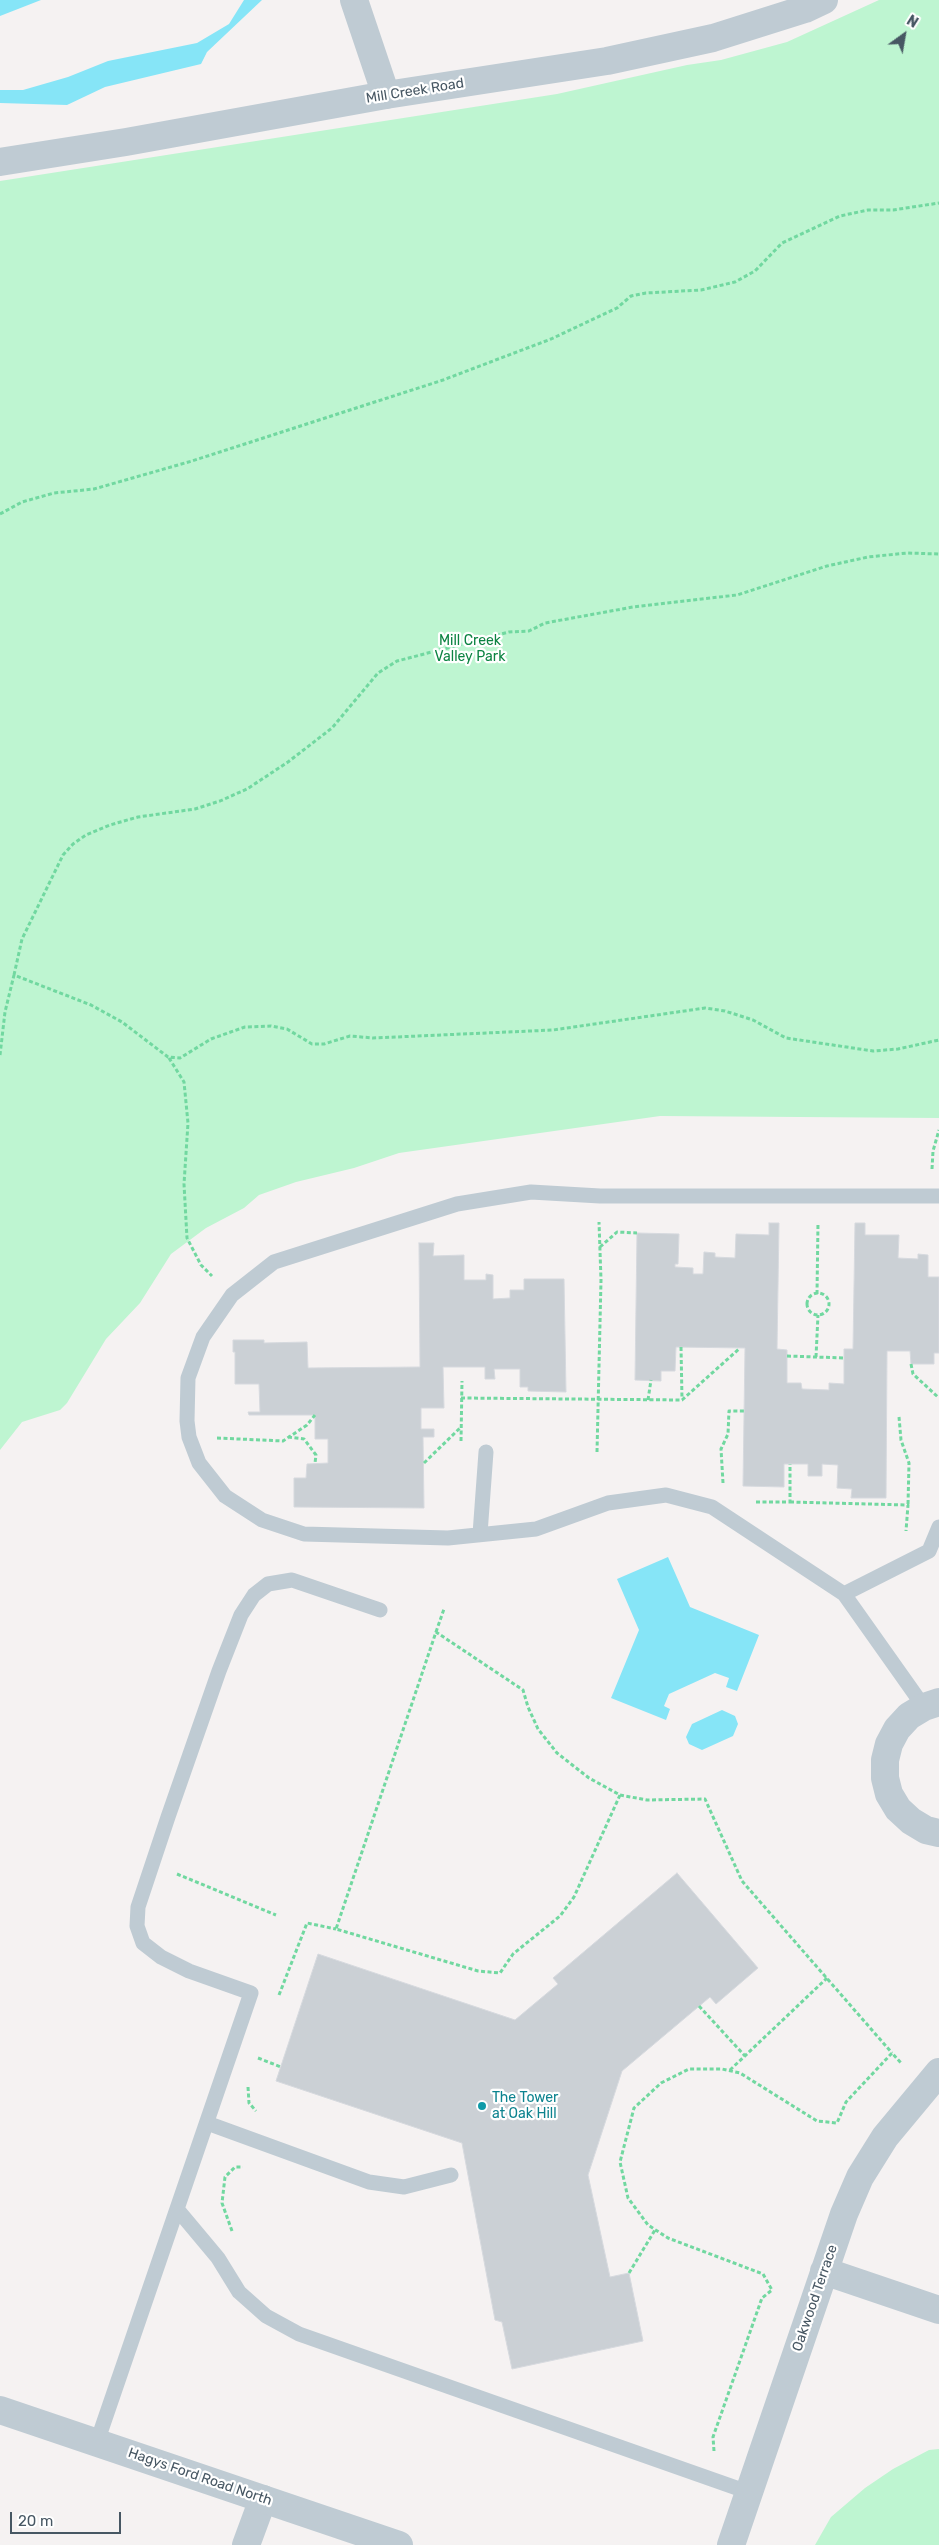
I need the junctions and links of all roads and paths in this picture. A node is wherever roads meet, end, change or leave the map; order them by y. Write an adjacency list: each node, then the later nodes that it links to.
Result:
1 (354, 0): 3 (street)
2 (824, 0): 3 (street, Mill Creek Road)
3 (386, 94): 4 (street, Mill Creek Road)
4 (0, 162)
5 (939, 203): 6 (path)
6 (0, 514)
7 (939, 554): 8 (path)
8 (14, 975): 10 (path); 11 (path)
9 (939, 1040): 11 (path)
10 (0, 1055)
11 (168, 1057): 19 (path)
12 (939, 1130): 14 (path)
13 (600, 1196): 15 (lane); 17 (path); 19 (lane)
14 (934, 1196): 15 (lane)
15 (818, 1198): 18 (path)
16 (637, 1233): 17 (path)
17 (600, 1248): 31 (path)
18 (817, 1294): 20 (path); 20 (path)
19 (232, 1295): 38 (lane)
20 (818, 1315): 24 (path)
21 (681, 1347): 33 (path)
22 (740, 1348): 33 (path)
23 (787, 1356): 24 (path)
24 (816, 1357): 25 (path)
25 (844, 1358)
26 (910, 1364): 30 (path)
27 (651, 1380): 32 (path)
28 (462, 1381): 29 (path)
29 (461, 1398): 31 (path); 37 (path)
30 (939, 1398)
31 (598, 1399): 32 (path); 42 (path)
32 (648, 1400): 33 (path)
33 (682, 1400)
34 (744, 1411): 48 (path)
35 (315, 1415): 39 (path)
36 (899, 1417): 47 (path)
37 (461, 1427): 40 (path); 44 (path)
38 (189, 1437): 39 (path); 50 (lane)
39 (288, 1437): 43 (path)
40 (462, 1444)
41 (486, 1452): 50 (lane)
42 (597, 1452)
43 (315, 1463)
44 (424, 1464)
45 (790, 1464): 46 (path)
46 (790, 1502): 47 (path); 48 (path)
47 (908, 1505): 51 (path)
48 (723, 1507): 50 (lane); 52 (lane)
49 (939, 1527): 51 (lane)
50 (480, 1534)
51 (904, 1563): 52 (lane)
52 (844, 1594): 56 (lane)
53 (444, 1609): 55 (path)
54 (380, 1610): 75 (lane)
55 (436, 1632): 57 (path); 61 (path)
56 (931, 1705): 58 (street)
57 (620, 1795): 61 (path); 62 (path)
58 (939, 1833)
59 (179, 1864): 60 (path)
60 (276, 1915)
61 (336, 1929): 63 (path)
62 (827, 1978): 66 (path); 67 (path)
63 (276, 2004)
64 (698, 2006): 67 (path)
65 (261, 2050): 68 (path)
66 (892, 2054): 71 (path); 72 (path)
67 (745, 2056): 71 (path)
68 (258, 2059): 69 (path); 70 (path)
69 (255, 2066)
70 (281, 2067)
71 (729, 2070): 79 (path)
72 (933, 2080): 81 (street, Oakwood Terrace)
73 (248, 2082): 74 (path)
74 (262, 2118)
75 (207, 2123): 77 (lane); 78 (lane)
76 (252, 2166): 80 (path)
77 (451, 2175)
78 (177, 2208): 85 (lane); 87 (lane)
79 (655, 2230): 82 (path); 86 (path)
80 (234, 2234)
81 (824, 2271): 83 (street); 87 (street, Oakwood Terrace)
82 (628, 2274)
83 (939, 2310)
84 (0, 2410): 85 (street, Hagys Ford Road North)
85 (97, 2442): 88 (street, Hagys Ford Road North)
86 (707, 2451)
87 (748, 2492): 91 (street, Oakwood Terrace)
88 (263, 2499): 89 (street); 90 (street, Hagys Ford Road North)
89 (246, 2545)
90 (399, 2545)
91 (731, 2545)

